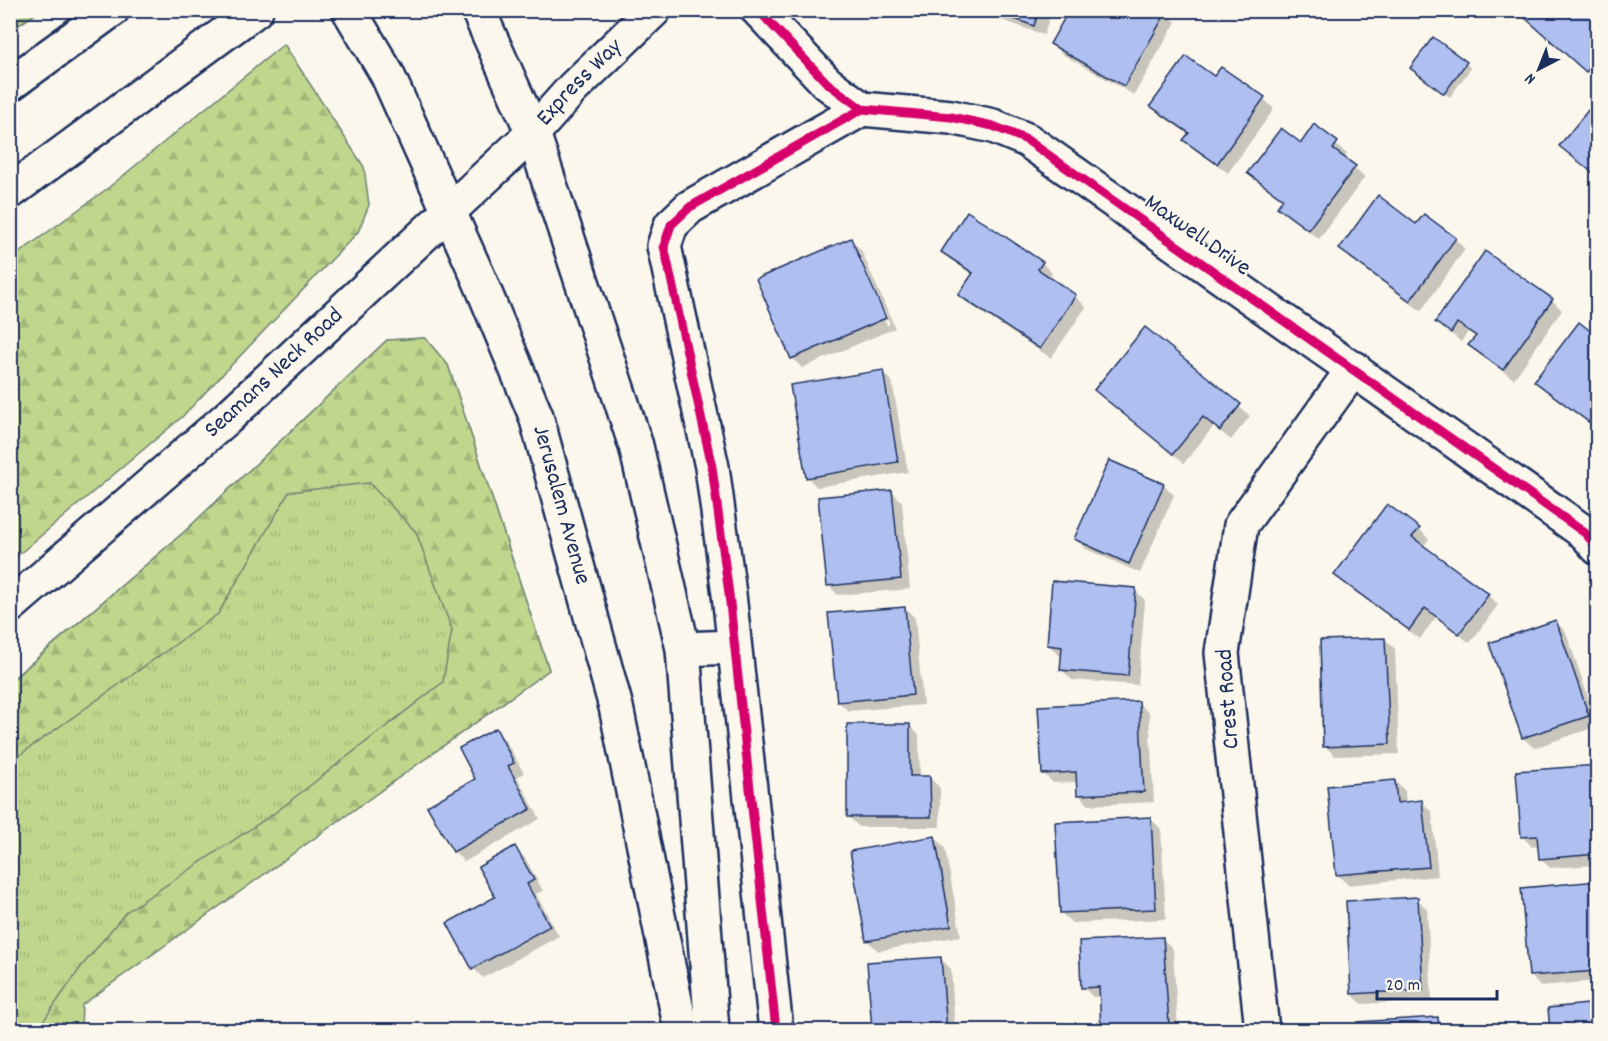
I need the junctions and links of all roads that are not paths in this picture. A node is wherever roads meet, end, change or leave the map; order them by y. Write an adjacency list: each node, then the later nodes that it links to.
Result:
1 (112, 10): 7 (main road)
2 (256, 10): 10 (main road)
3 (349, 10): 11 (main road, Jerusalem Avenue)
4 (478, 10): 9 (main road)
5 (654, 10): 9 (main road, Express Way)
6 (758, 10): 8 (main road)
7 (10, 84)
8 (861, 109): 12 (main road, Maxwell Drive); 15 (main road)
9 (533, 133): 11 (main road, Seamans Neck Road); 16 (main road)
10 (10, 192)
11 (449, 212): 14 (main road, Seamans Neck Road); 17 (main road, Jerusalem Avenue)
12 (1354, 369): 13 (main road, Maxwell Drive); 20 (main road, Crest Road)
13 (1598, 548)
14 (10, 606)
15 (734, 647): 16 (main road); 19 (main road)
16 (683, 650): 18 (main road)
17 (681, 1030)
18 (712, 1030)
19 (776, 1030)
20 (1262, 1030)

